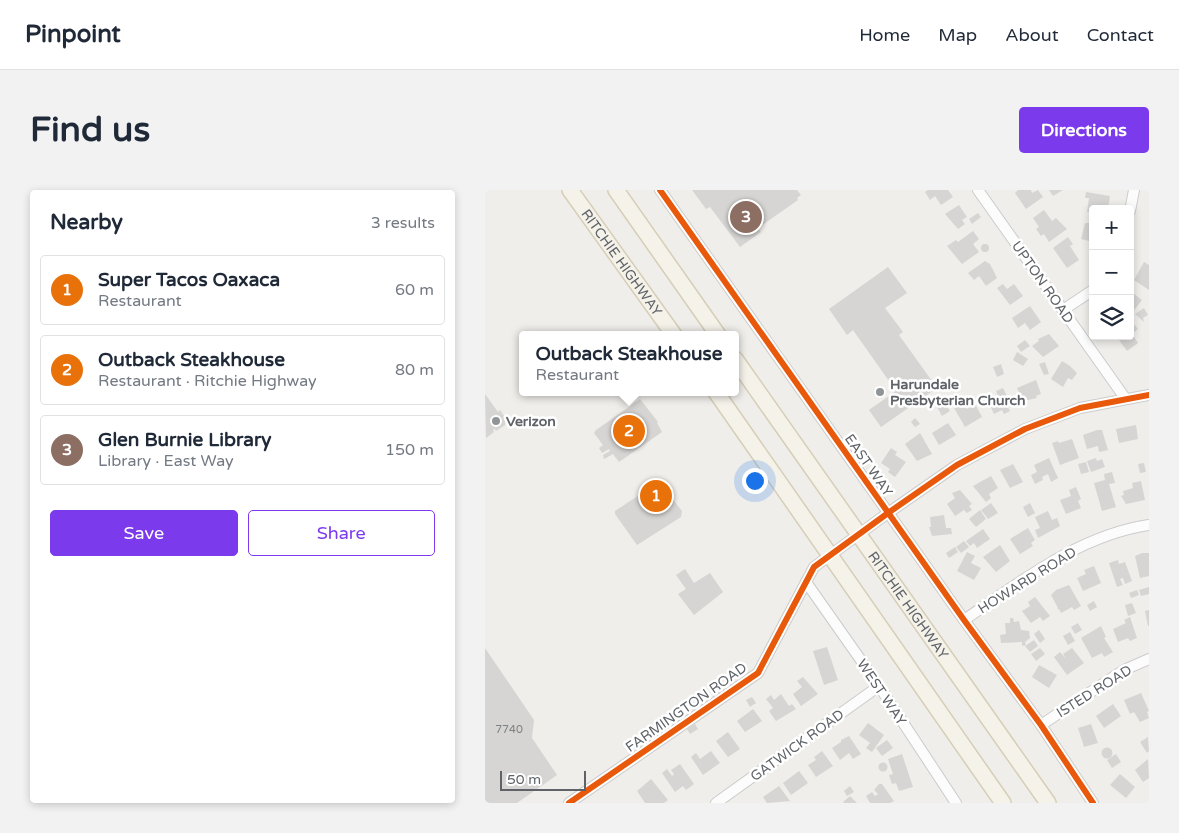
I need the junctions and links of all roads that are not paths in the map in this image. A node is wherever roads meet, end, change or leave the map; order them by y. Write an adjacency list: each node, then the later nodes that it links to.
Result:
1 (570, 190): 9 (main road, RITCHIE HIGHWAY)
2 (616, 190): 10 (main road)
3 (660, 190): 15 (street, EAST WAY)
4 (978, 190): 8 (street, UPTON ROAD)
5 (1134, 190): 6 (street)
6 (1131, 205)
7 (1089, 293): 8 (street)
8 (1063, 310): 14 (street, UPTON ROAD)
9 (671, 331)
10 (715, 331)
11 (739, 365): 17 (main road, RITCHIE HIGHWAY)
12 (1149, 395): 14 (street, FARMINGTON ROAD)
13 (719, 396): 18 (main road)
14 (1125, 398): 15 (street, FARMINGTON ROAD)
15 (888, 513): 17 (street, FARMINGTON ROAD); 20 (street, EAST WAY)
16 (1149, 525): 20 (street, HOWARD ROAD)
17 (859, 535): 18 (street, FARMINGTON ROAD); 28 (main road, RITCHIE HIGHWAY)
18 (831, 555): 19 (street, FARMINGTON ROAD); 27 (main road)
19 (806, 582): 22 (street, WEST WAY); 25 (street, FARMINGTON ROAD)
20 (964, 620): 23 (street, EAST WAY)
21 (1149, 659): 23 (street, ISTED ROAD)
22 (879, 686): 24 (street, WEST WAY); 26 (street, GATWICK ROAD)
23 (1041, 725): 29 (street, EAST WAY)
24 (950, 801)
25 (569, 803)
26 (716, 803)
27 (1003, 803)
28 (1048, 803)
29 (1093, 803)

